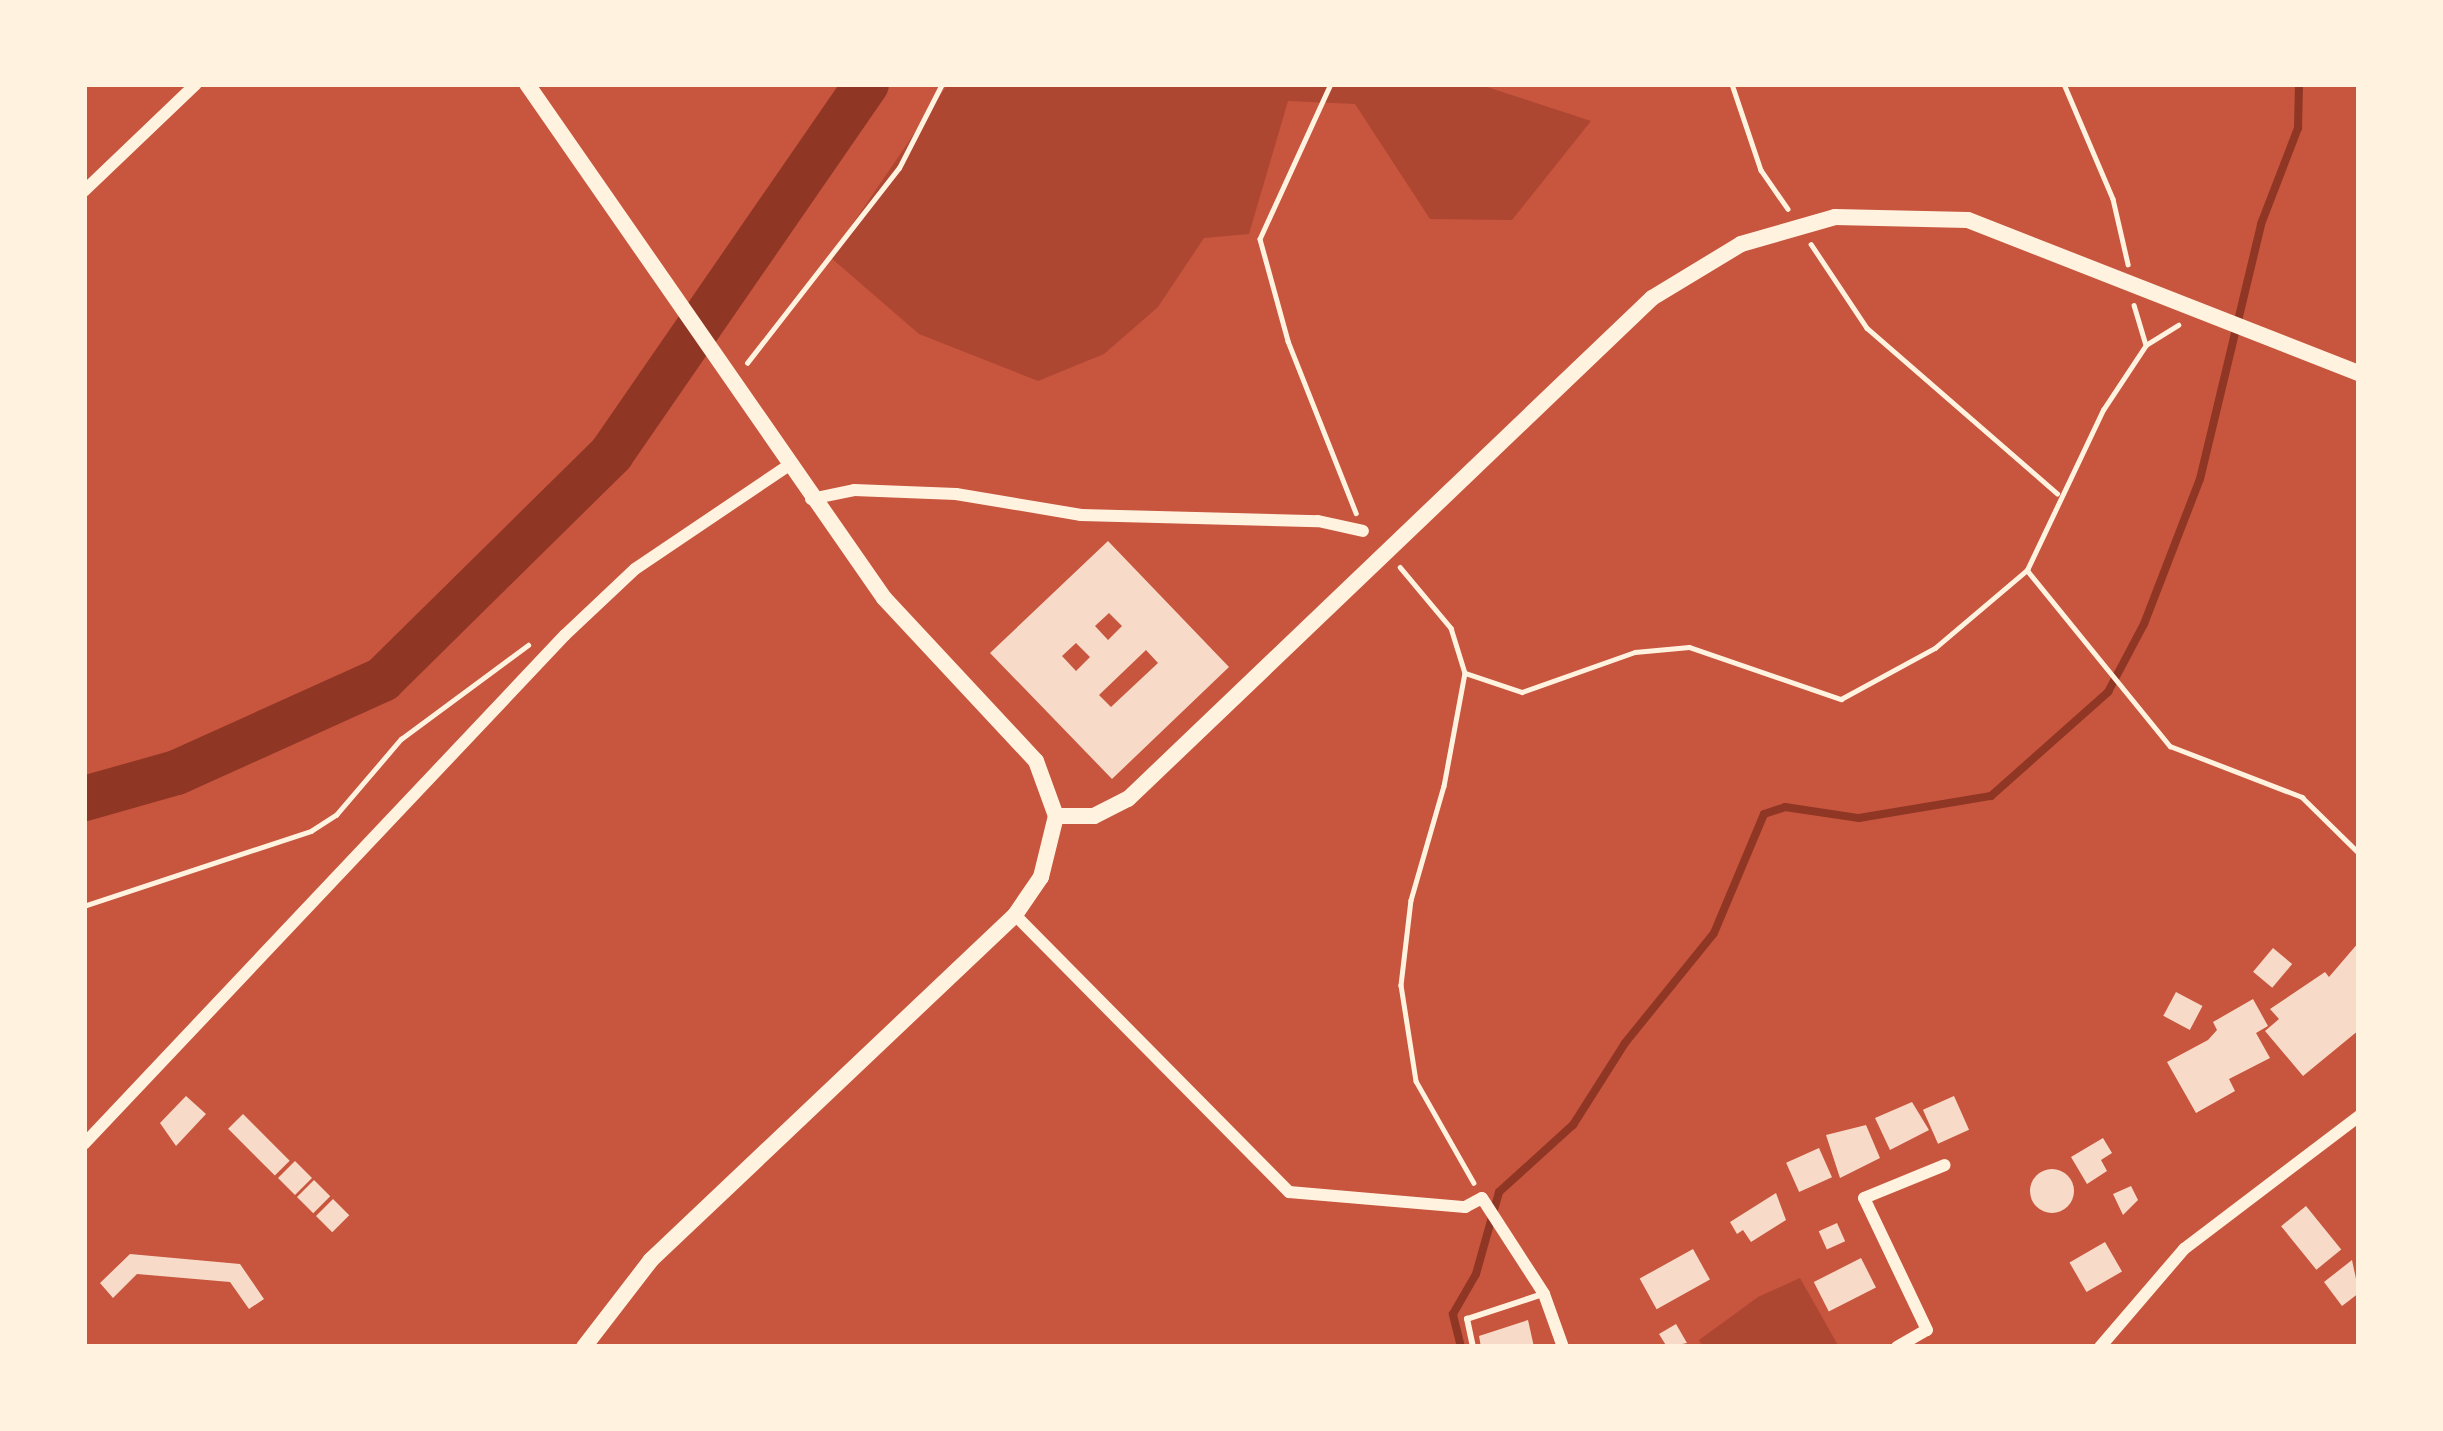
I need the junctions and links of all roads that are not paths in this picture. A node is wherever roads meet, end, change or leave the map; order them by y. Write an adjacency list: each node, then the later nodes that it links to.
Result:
1 (527, 84): 5 (street)
2 (187, 86): 3 (street)
3 (84, 190)
4 (2359, 373): 8 (street)
5 (786, 467): 6 (street); 11 (street)
6 (811, 499): 7 (street); 8 (street)
7 (1363, 531)
8 (1056, 816): 9 (street)
9 (1015, 915): 13 (street); 14 (street)
10 (2359, 1116): 18 (street)
11 (84, 1144)
12 (1945, 1165): 17 (street)
13 (1544, 1294): 15 (lane); 16 (street)
14 (584, 1347)
15 (1473, 1347)
16 (1562, 1347)
17 (1897, 1347)
18 (2100, 1347)

